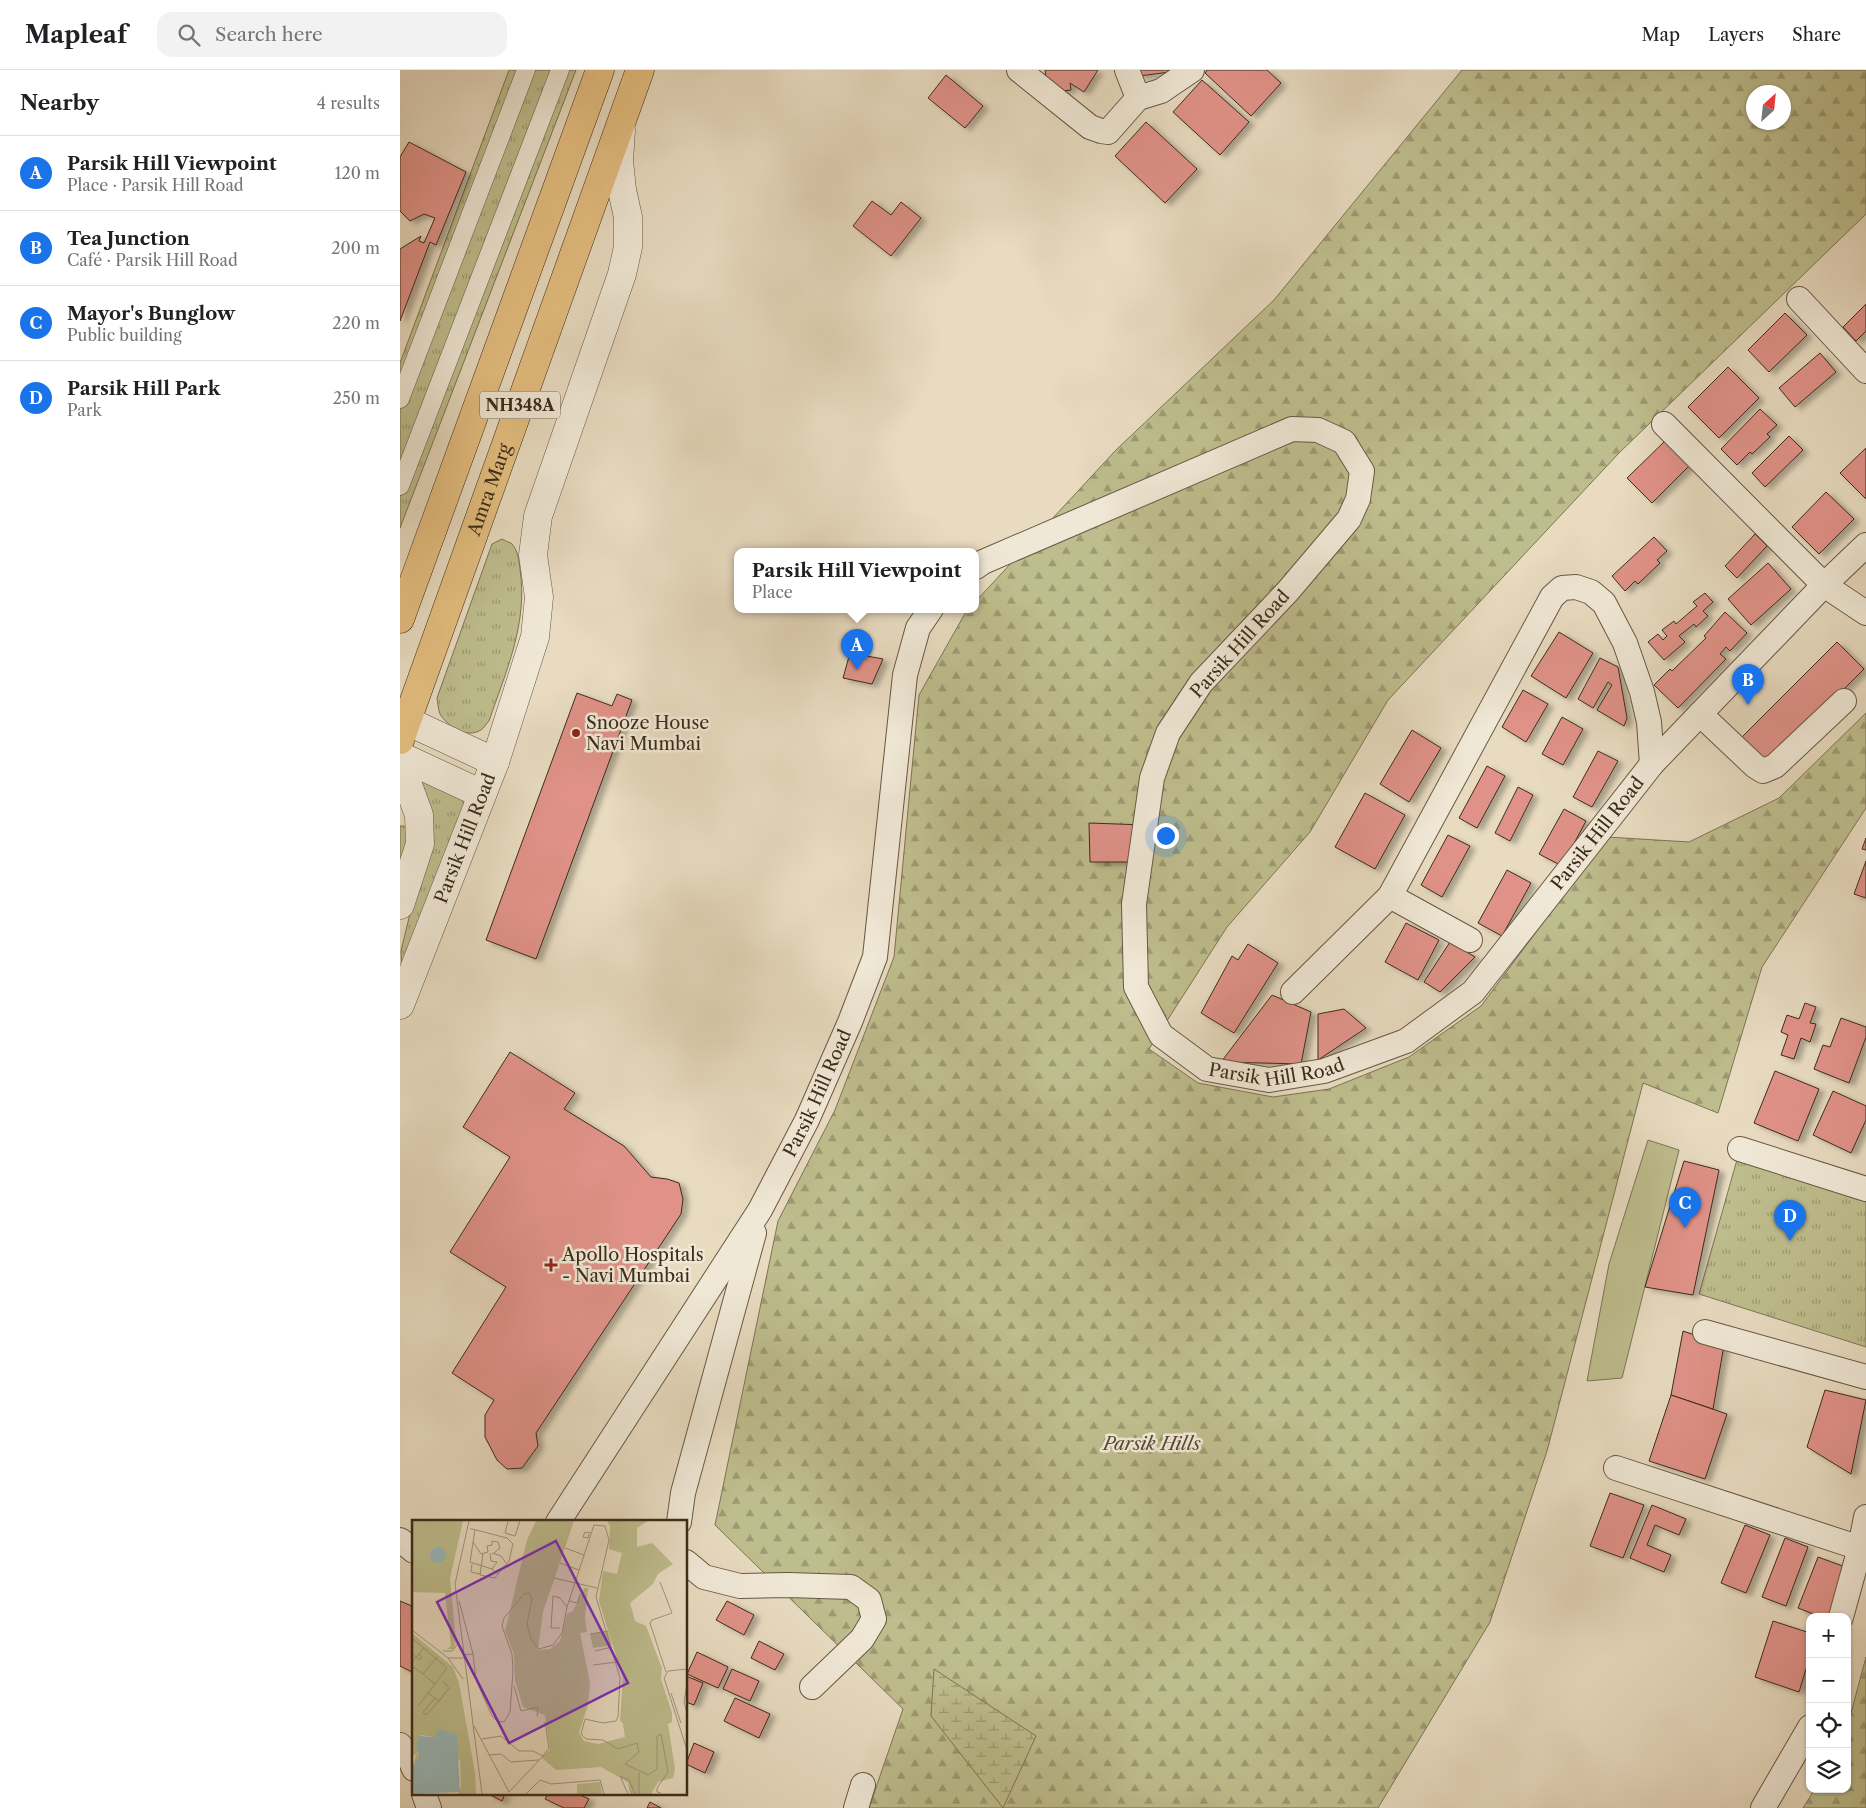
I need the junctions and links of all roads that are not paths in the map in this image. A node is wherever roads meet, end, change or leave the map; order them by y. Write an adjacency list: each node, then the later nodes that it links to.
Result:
1 (526, 70): 12 (street)
2 (560, 70): 14 (street)
3 (600, 70): 20 (highway, NH348A)
4 (640, 70): 9 (highway, Amra Marg / NH348A)
5 (1019, 70): 8 (street)
6 (1127, 70): 8 (street)
7 (1192, 70): 8 (street)
8 (1138, 98)
9 (622, 121): 23 (highway, Amra Marg / NH348A); 25 (street)
10 (1799, 300): 11 (street)
11 (1866, 372)
12 (400, 399)
13 (1664, 424): 17 (street)
14 (400, 486)
15 (1866, 545): 17 (street, Parsik Hill Road)
16 (979, 565): 27 (street, Parsik Hill Road)
17 (1824, 585): 19 (street); 22 (street, Parsik Hill Road)
18 (929, 613): 36 (street, Parsik Hill Road)
19 (1866, 613)
20 (400, 619)
21 (1844, 702): 22 (street)
22 (1700, 714): 27 (street, Parsik Hill Road)
23 (403, 731): 25 (street, Parsik Hill Road)
24 (400, 756): 28 (street)
25 (495, 762): 28 (street, Parsik Hill Road)
26 (400, 763): 30 (street)
27 (1652, 764): 29 (street)
28 (482, 794): 33 (street, Parsik Hill Road)
29 (1390, 896): 31 (street); 32 (street)
30 (400, 905)
31 (1470, 940)
32 (1293, 992)
33 (400, 1005)
34 (1740, 1149): 35 (street)
35 (1866, 1189)
36 (760, 1210): 41 (street, Parsik Hill Road); 42 (street)
37 (1705, 1332): 38 (street)
38 (1866, 1377)
39 (1616, 1468): 44 (street)
40 (1866, 1516): 44 (street)
41 (559, 1520)
42 (679, 1520)
43 (400, 1540): 45 (street)
44 (1860, 1548): 47 (street)
45 (412, 1550)
46 (688, 1564): 48 (street)
47 (1842, 1613)
48 (812, 1687)
49 (1806, 1734): 56 (street)
50 (400, 1745): 51 (street)
51 (412, 1764)
52 (863, 1785): 55 (street)
53 (425, 1796): 54 (street)
54 (429, 1808)
55 (856, 1808)
56 (1763, 1808)

